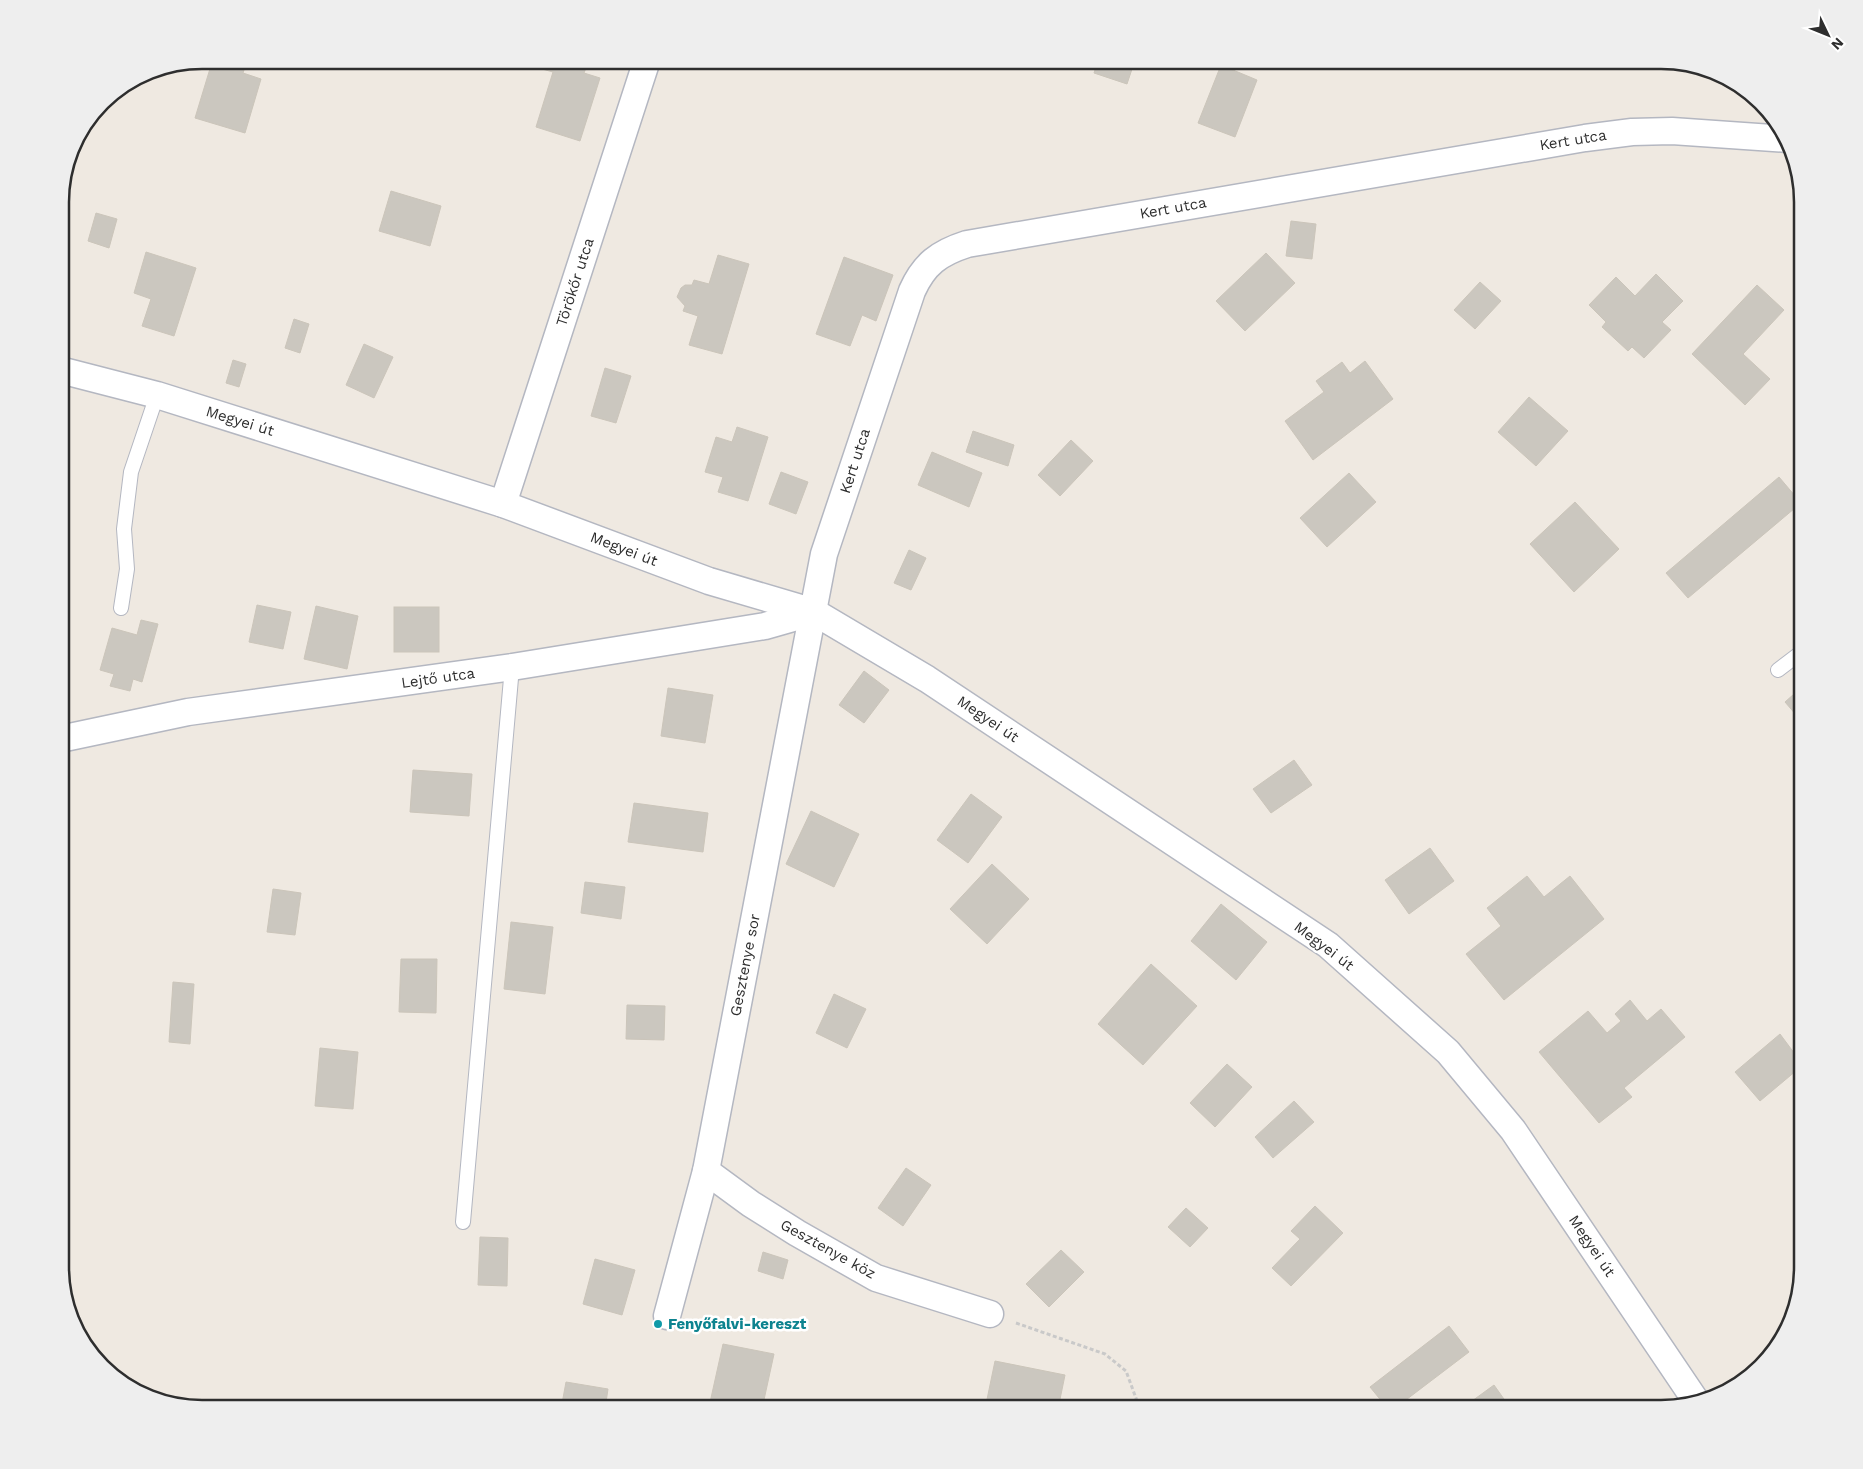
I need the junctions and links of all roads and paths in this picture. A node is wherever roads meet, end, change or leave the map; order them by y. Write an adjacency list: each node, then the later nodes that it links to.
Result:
1 (644, 69): 5 (street, Törökőr utca)
2 (1778, 138): 7 (street, Kert utca)
3 (69, 372): 4 (street, Megyei út)
4 (157, 395): 5 (street, Megyei út); 6 (lane)
5 (503, 504): 7 (street, Megyei út)
6 (122, 608)
7 (814, 612): 9 (street, Lejtő utca); 12 (street, Gesztenye sor); 16 (street, Megyei út)
8 (1794, 658): 10 (lane)
9 (512, 667): 11 (street, Lejtő utca); 13 (lane)
10 (1778, 670)
11 (69, 737)
12 (706, 1171): 14 (street, Gesztenye köz); 15 (street, Gesztenye sor)
13 (463, 1222)
14 (990, 1314): 17 (path)
15 (667, 1316)
16 (1693, 1397)
17 (1137, 1400)

